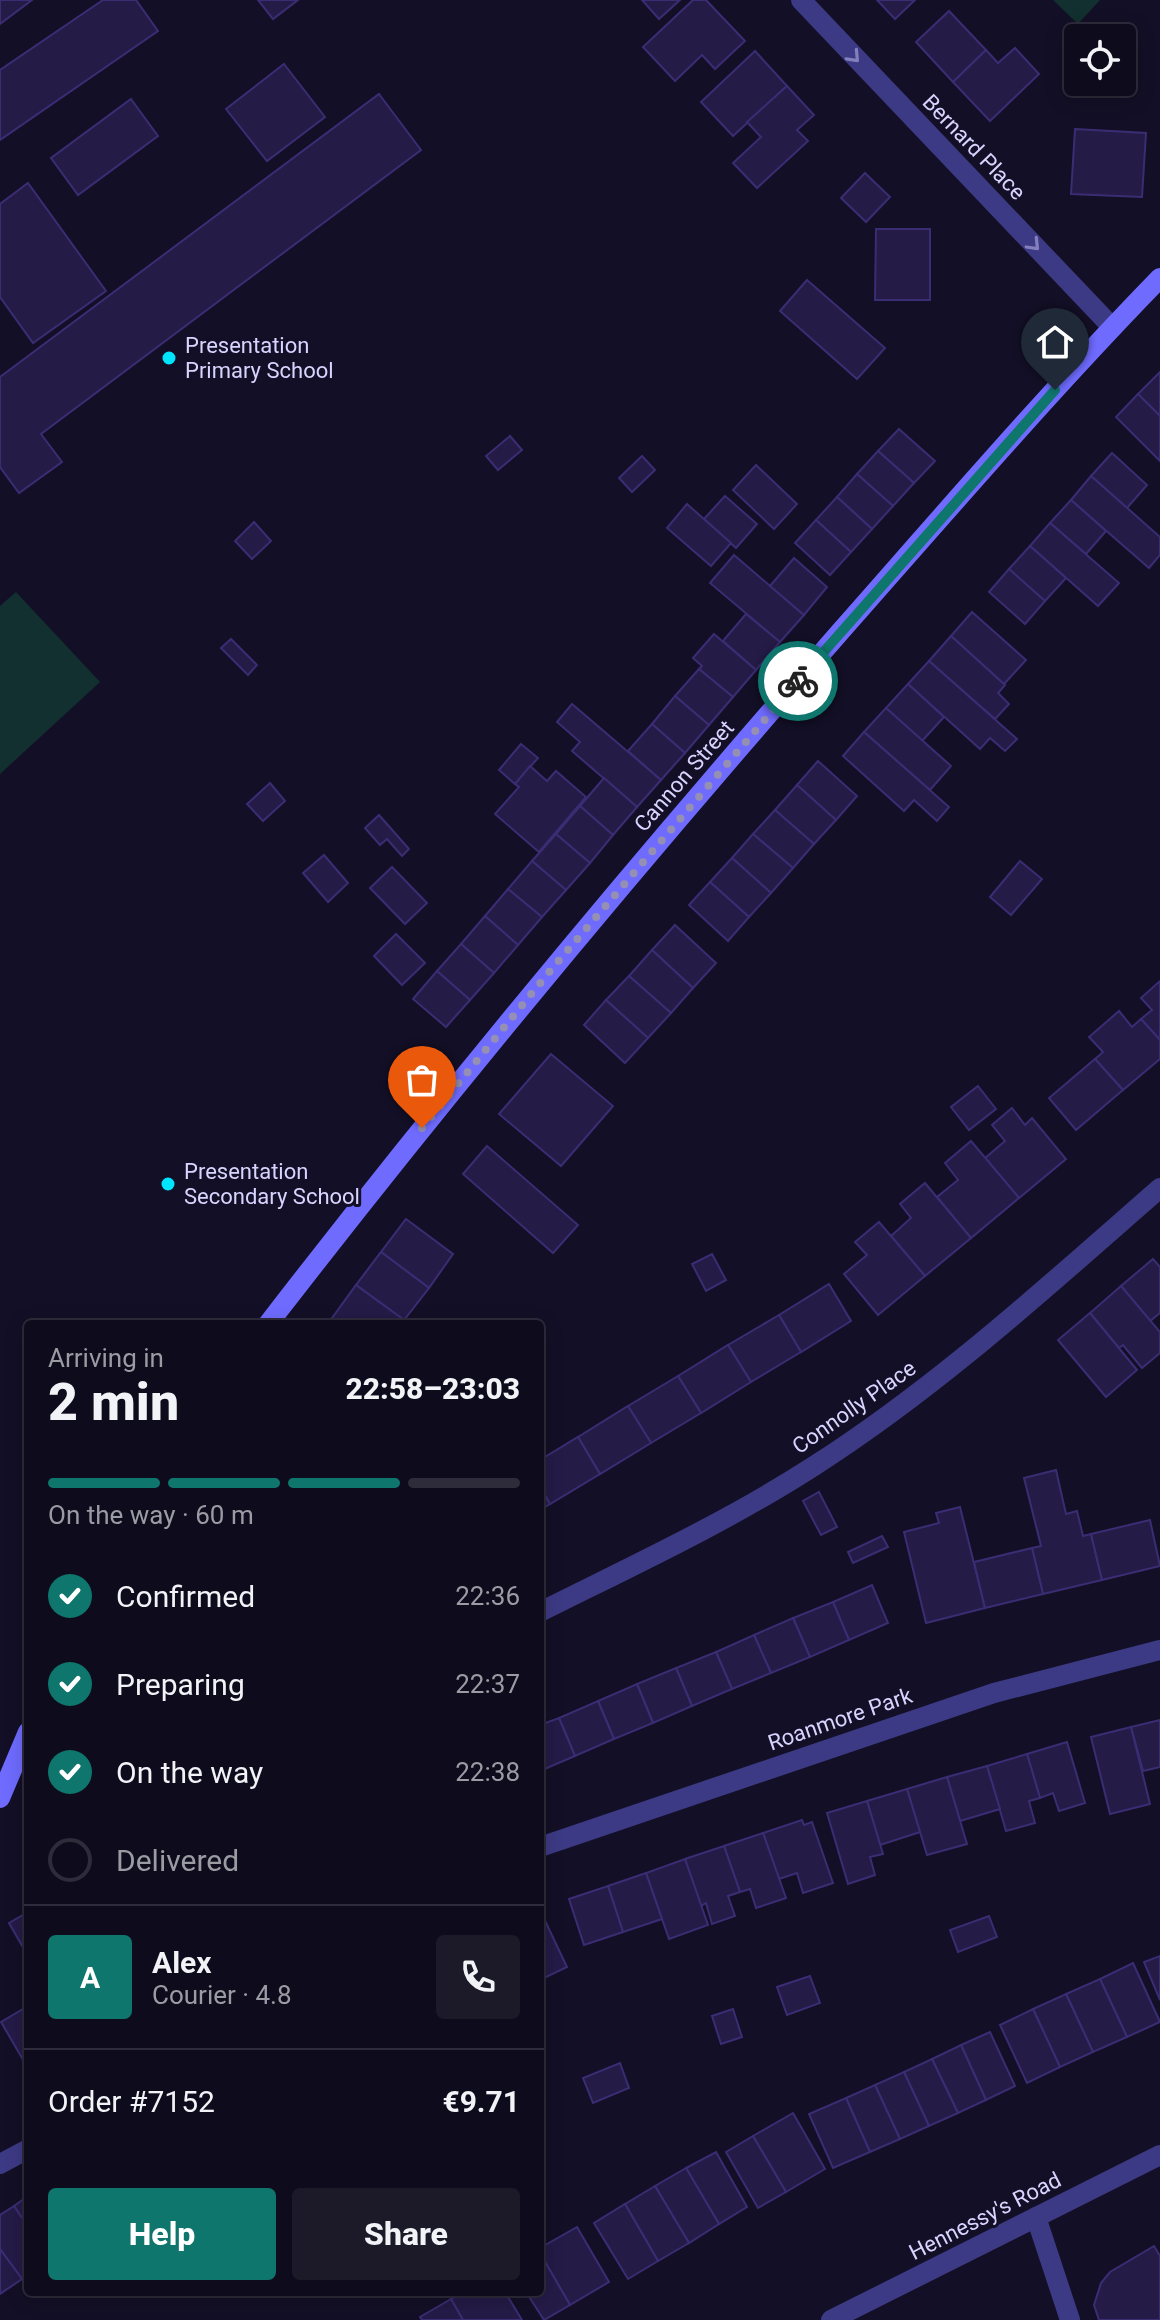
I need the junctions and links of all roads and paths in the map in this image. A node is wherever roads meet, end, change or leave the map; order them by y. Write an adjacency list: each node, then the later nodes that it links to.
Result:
1 (801, 0): 3 (street, Bernard Place, one-way to 3)
2 (1160, 278): 3 (main road, Cannon Street)
3 (1112, 327): 5 (main road, Cannon Street)
4 (1160, 1188): 6 (street, Connolly Place)
5 (271, 1320)
6 (544, 1610)
7 (1160, 1650): 10 (street, Roanmore Park)
8 (23, 1754): 9 (main road)
9 (0, 1798)
10 (544, 1846)
11 (24, 2151): 13 (street)
12 (1160, 2155): 14 (street, Hennessy's Road)
13 (0, 2164)
14 (1036, 2217): 15 (street, Hennessy's Road); 16 (street)
15 (831, 2320)
16 (1070, 2320)

